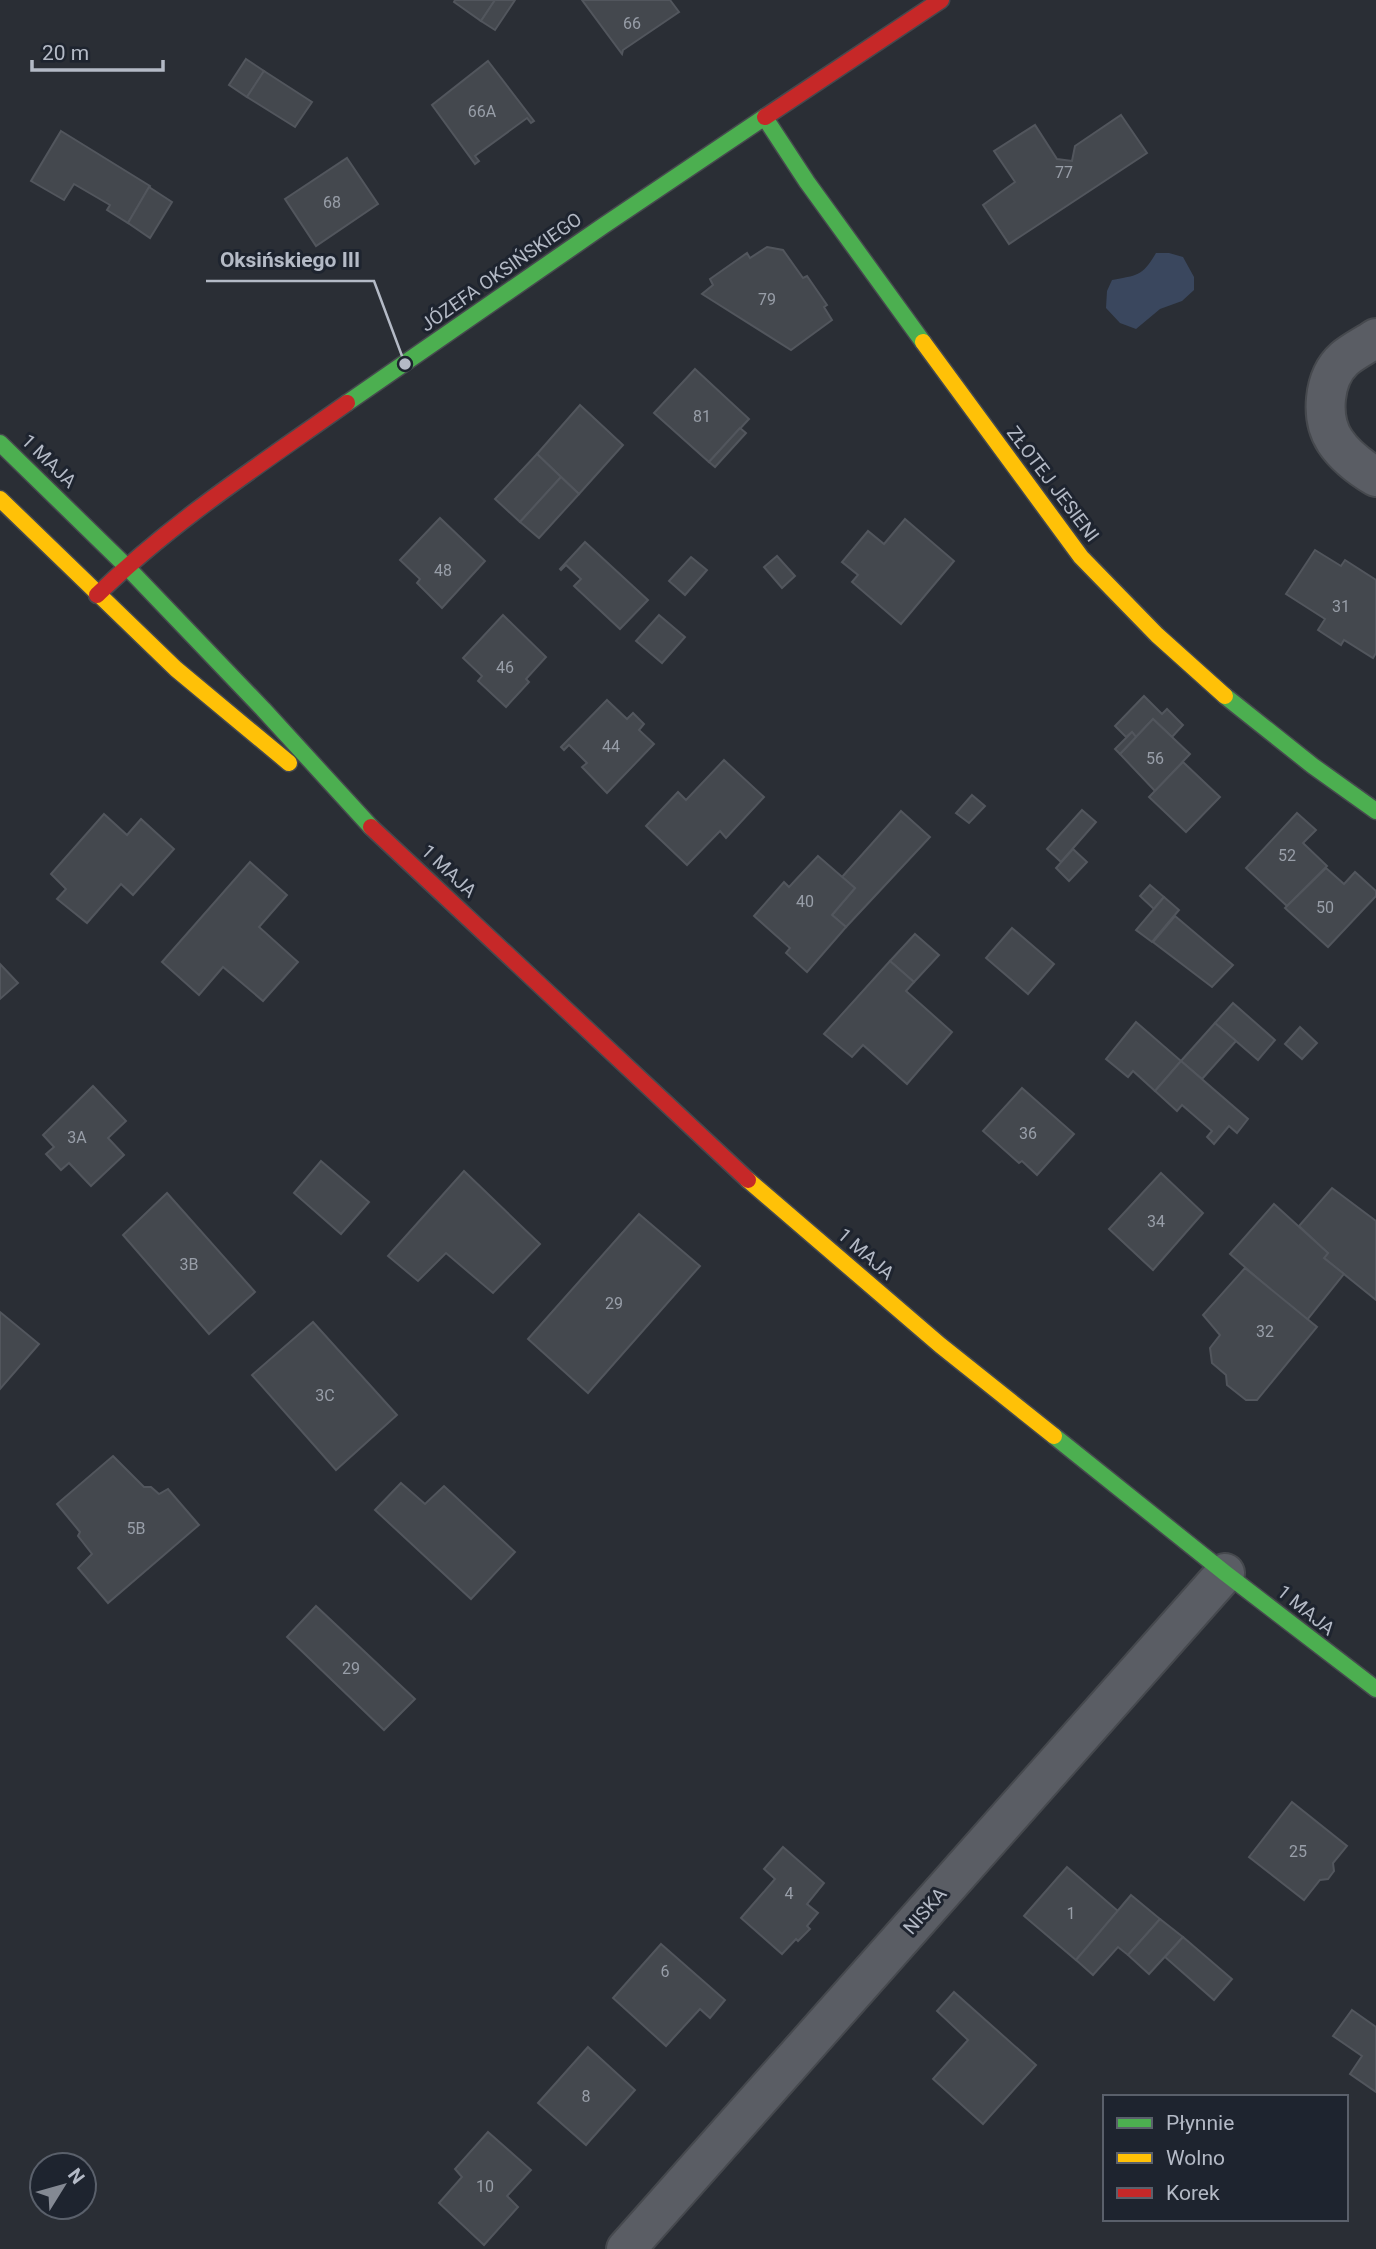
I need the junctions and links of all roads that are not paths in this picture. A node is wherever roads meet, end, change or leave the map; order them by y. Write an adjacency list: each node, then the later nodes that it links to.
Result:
1 (941, 0): 2 (main road, JÓZEFA OKSIŃSKIEGO)
2 (765, 118): 7 (main road, JÓZEFA OKSIŃSKIEGO); 9 (main road, ZŁOTEJ JESIENI)
3 (1376, 338): 5 (street)
4 (0, 443): 7 (main road, 1 MAJA)
5 (1376, 477)
6 (0, 499): 8 (main road, 1 MAJA)
7 (126, 566): 8 (main road, JÓZEFA OKSIŃSKIEGO); 10 (main road, 1 MAJA)
8 (97, 595): 10 (main road, 1 MAJA)
9 (1376, 811)
10 (358, 815): 11 (main road, 1 MAJA)
11 (1225, 1573): 12 (main road, 1 MAJA); 13 (street, NISKA)
12 (1376, 1689)
13 (626, 2249)

